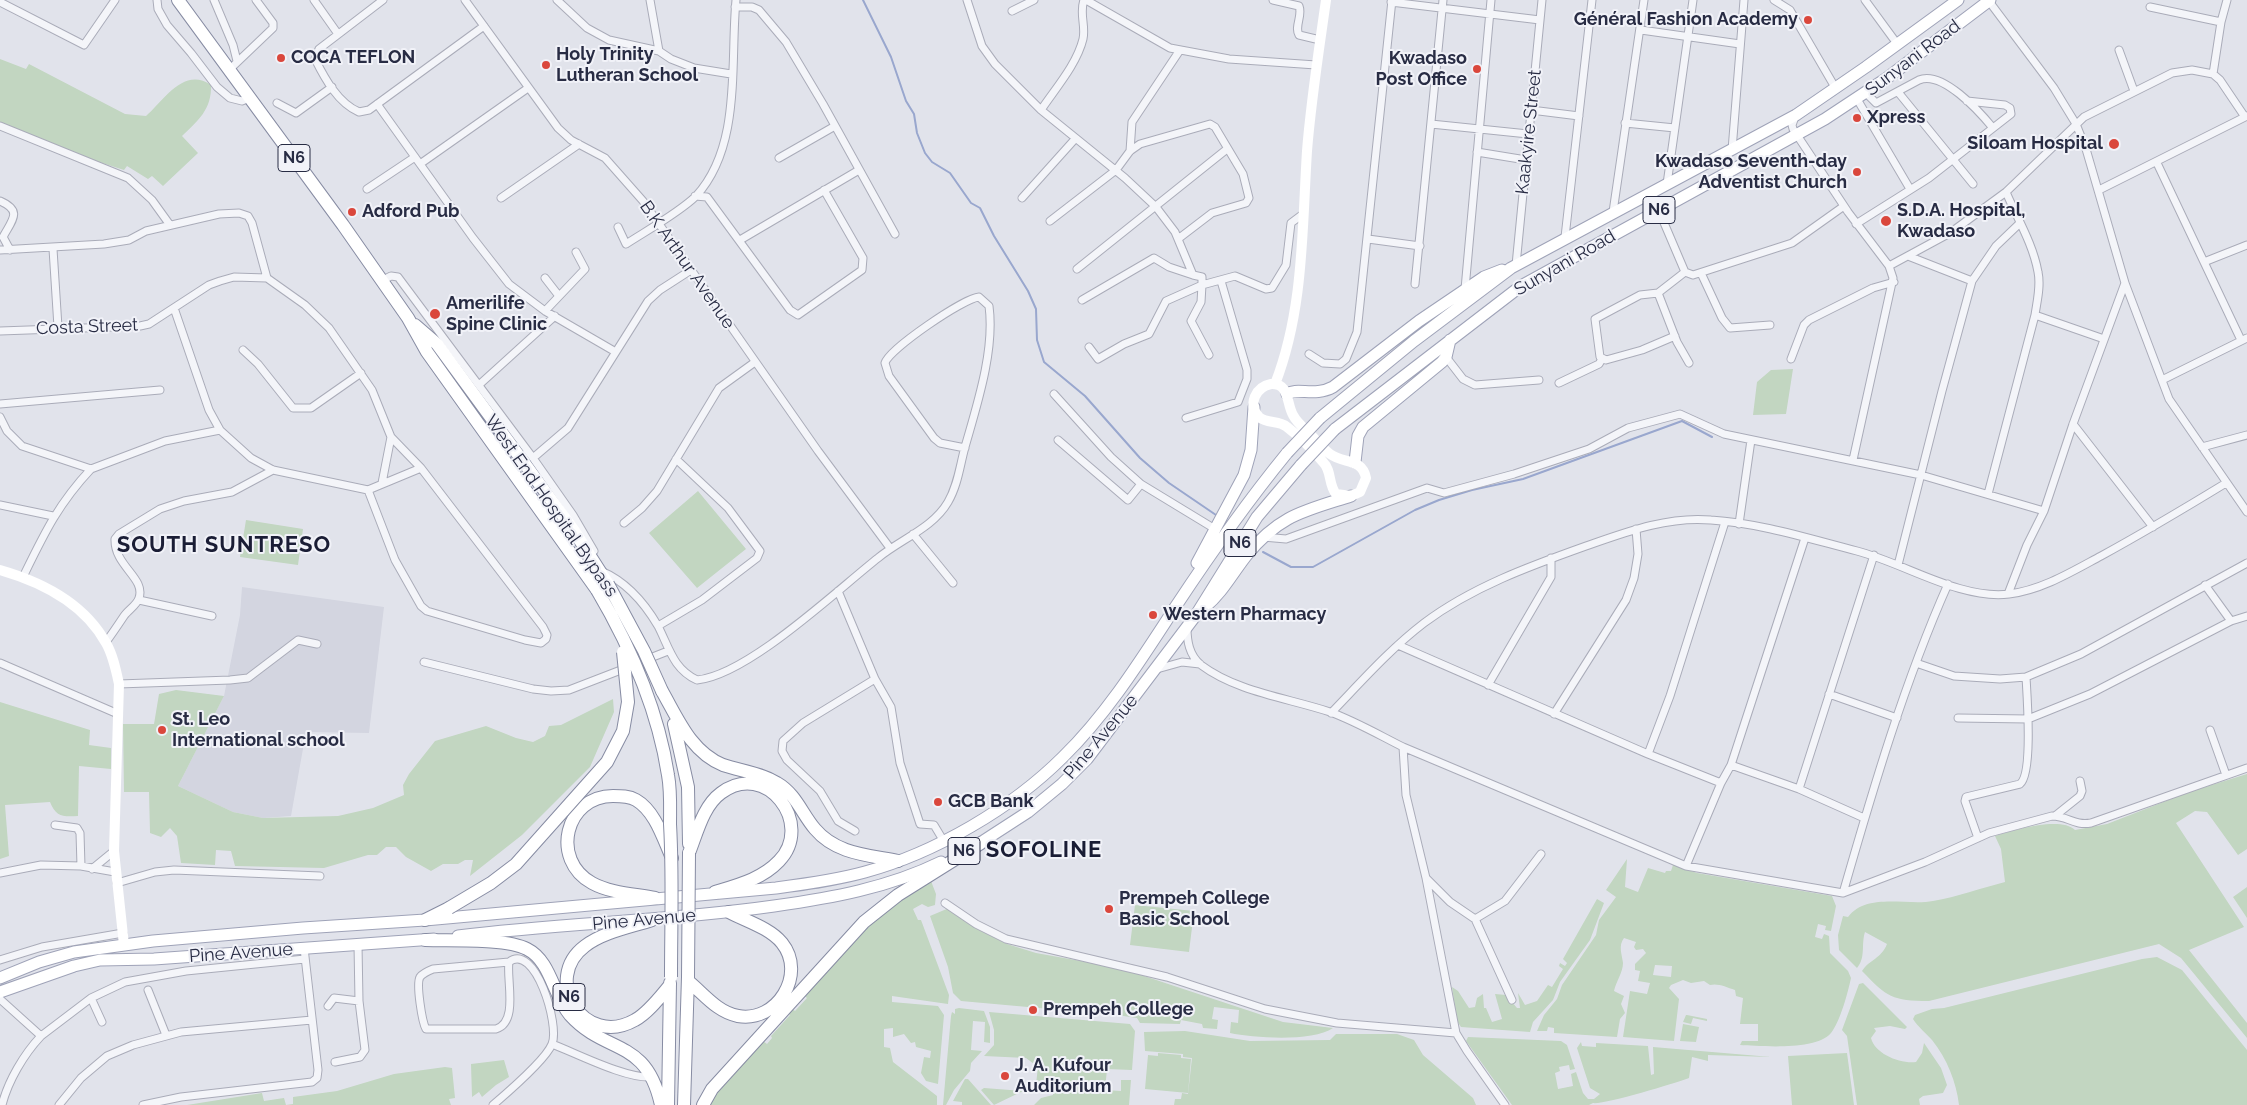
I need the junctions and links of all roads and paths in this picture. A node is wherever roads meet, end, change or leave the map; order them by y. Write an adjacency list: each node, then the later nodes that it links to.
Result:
1 (115, 0): 29 (street)
2 (157, 0): 57 (street)
3 (178, 0): 48 (highway, West End Hospital Bypass / N6)
4 (214, 0): 48 (street)
5 (256, 0): 48 (street)
6 (314, 0): 39 (street)
7 (383, 0): 39 (street)
8 (465, 0): 37 (street, B.K Arthur Avenue)
9 (557, 0): 46 (street)
10 (650, 0): 46 (street)
11 (966, 0): 61 (street)
12 (1034, 0): 33 (street)
13 (1085, 0): 44 (street); 61 (street)
14 (1272, 0): 41 (street)
15 (1326, 0): 41 (street)
16 (1443, 0): 32 (street)
17 (1491, 0): 34 (street)
18 (1542, 0): 35 (street, Kaakyire Street)
19 (1592, 0): 64 (street)
20 (1644, 0): 38 (street)
21 (1693, 0): 40 (street)
22 (1744, 0): 42 (street)
23 (1774, 0): 53 (street)
24 (1866, 0): 43 (street)
25 (1958, 0): 43 (main road, N6)
26 (1989, 0): 56 (main road, Sunyani Road / N6); 68 (street)
27 (2227, 0): 36 (street)
28 (1392, 1): 32 (street); 115 (street)
29 (0, 2)
30 (736, 3): 49 (street); 70 (street)
31 (2150, 6): 36 (street)
32 (1442, 8): 34 (street); 67 (street)
33 (1012, 11)
34 (1490, 14): 35 (street); 73 (street)
35 (1540, 20): 62 (street, Kaakyire Street)
36 (2221, 22): 50 (street)
37 (484, 26): 52 (street, B.K Arthur Avenue); 60 (street)
38 (1641, 30): 40 (street); 66 (street)
39 (338, 34): 51 (street)
40 (1688, 35): 42 (street); 71 (street)
41 (1320, 40): 47 (street)
42 (1740, 44): 79 (street)
43 (1898, 45): 53 (main road, N6)
44 (1180, 50): 47 (street); 80 (street)
45 (2119, 50): 54 (street)
46 (659, 51): 49 (street)
47 (1316, 65): 105 (street)
48 (233, 66): 57 (highway, West End Hospital Bypass / N6)
49 (731, 74): 97 (street)
50 (2213, 74): 54 (street); 65 (street)
51 (332, 87): 59 (street); 60 (street)
52 (528, 88): 77 (street, B.K Arthur Avenue); 87 (street)
53 (1836, 89): 63 (main road, N6)
54 (2134, 91): 68 (street)
55 (1898, 92): 56 (street); 58 (street); 84 (street)
56 (1861, 96): 75 (main road, Sunyani Road / N6); 93 (street)
57 (250, 98): 134 (highway, West End Hospital Bypass / N6)
58 (1967, 101): 72 (street); 72 (street)
59 (276, 103)
60 (377, 104): 82 (street)
61 (1041, 110): 76 (street)
62 (1531, 110): 64 (street); 74 (street, Kaakyire Street)
63 (1796, 115): 75 (street); 79 (main road, N6)
64 (1579, 116): 113 (street)
65 (2246, 116): 86 (street)
66 (1625, 123): 71 (street); 104 (street)
67 (1431, 124): 73 (street); 118 (street)
68 (2076, 124): 95 (street); 96 (street)
69 (0, 126): 109 (street)
70 (835, 126): 83 (street); 88 (street)
71 (1675, 128): 90 (street)
72 (1993, 128): 84 (street)
73 (1479, 129): 74 (street); 81 (street)
74 (1528, 134): 85 (street, Kaakyire Street)
75 (1798, 136): 101 (street); 103 (main road, Sunyani Road / N6)
76 (1075, 139): 89 (street); 99 (street)
77 (579, 144): 98 (street); 107 (street, B.K Arthur Avenue)
78 (1227, 149): 80 (street); 102 (street); 114 (street)
79 (1732, 150): 90 (main road, N6)
80 (1130, 151): 89 (street)
81 (1477, 152): 85 (street); 141 (street)
82 (415, 157): 87 (street); 92 (street)
83 (779, 158)
84 (1952, 158): 91 (street); 93 (street)
85 (1526, 160): 125 (street, Kaakyire Street)
86 (2156, 163): 95 (street); 124 (street)
87 (420, 164): 146 (street)
88 (859, 170): 94 (street); 112 (street)
89 (1116, 170): 102 (street); 106 (street)
90 (1667, 184): 104 (main road, N6)
91 (1973, 184)
92 (367, 189)
93 (1910, 189): 110 (street)
94 (824, 190): 116 (street); 116 (street)
95 (2099, 190): 138 (street)
96 (2006, 192): 108 (street); 123 (street)
97 (695, 196): 107 (street); 116 (street)
98 (501, 198)
99 (1022, 198)
100 (0, 200): 121 (street)
101 (1844, 206): 110 (street); 130 (street)
102 (1156, 207): 114 (street); 128 (street)
103 (1658, 211): 129 (street); 156 (main road, Sunyani Road / N6)
104 (1613, 212): 113 (main road, N6)
105 (1303, 214): 135 (street); 165 (street)
106 (1050, 221)
107 (658, 222): 111 (street); 127 (street, B.K Arthur Avenue)
108 (2020, 223): 136 (street); 147 (street)
109 (170, 224): 119 (street); 132 (street)
110 (1856, 224): 126 (street)
111 (618, 227)
112 (895, 234)
113 (1565, 237): 125 (main road, N6)
114 (1178, 239): 131 (street)
115 (1368, 239): 118 (street); 160 (street)
116 (740, 240)
117 (2247, 245): 124 (street)
118 (1420, 246): 139 (street)
119 (53, 249): 121 (street); 151 (street)
120 (0, 250): 121 (street)
121 (10, 250)
122 (576, 252): 143 (street)
123 (1908, 256): 126 (street); 136 (street)
124 (2204, 262): 155 (street)
125 (1514, 266): 141 (main road); 231 (main road, N6, bridge)
126 (1889, 266): 137 (street)
127 (691, 270): 159 (street); 166 (street, B.K Arthur Avenue)
128 (1077, 270)
129 (1685, 272): 130 (street); 142 (street)
130 (1701, 273): 150 (street)
131 (1193, 275): 140 (street); 144 (street)
132 (267, 278): 145 (street, Costa Street); 168 (street)
133 (545, 278): 143 (street)
134 (381, 281): 149 (highway, West End Hospital Bypass / N6); 172 (street)
135 (1221, 281): 140 (street); 180 (street)
136 (1972, 281): 196 (street)
137 (1894, 282): 164 (street); 191 (street)
138 (2125, 283): 154 (street); 170 (street)
139 (1415, 284)
140 (1202, 285): 157 (street); 161 (street)
141 (1465, 289): 175 (main road)
142 (1658, 293): 153 (street); 163 (street)
143 (559, 296): 146 (street)
144 (1082, 300)
145 (174, 308): 151 (street, Costa Street); 182 (street)
146 (545, 311): 148 (street)
147 (2035, 315): 154 (street); 201 (street)
148 (555, 316): 159 (street); 172 (street)
149 (408, 318): 221 (highway, West End Hospital Bypass / N6); 227 (highway, West End Hospital Bypass / N6)
150 (1770, 325)
151 (58, 327): 152 (street, Costa Street)
152 (0, 331)
153 (1675, 336): 163 (street); 167 (street)
154 (2104, 339): 181 (street)
155 (2244, 339): 170 (street)
156 (1450, 340): 162 (main road); 232 (main road, Sunyani Road / N6, bridge)
157 (1090, 346)
158 (243, 350): 168 (street)
159 (614, 351): 189 (street)
160 (1309, 354)
161 (1209, 355)
162 (1446, 356): 169 (street); 192 (main road)
163 (1602, 359): 171 (street)
164 (1791, 359)
165 (1284, 360): 173 (street); 175 (street)
166 (755, 362): 190 (street); 216 (street, B.K Arthur Avenue)
167 (1689, 362)
168 (361, 373): 184 (street)
169 (1539, 380)
170 (2162, 380): 187 (street)
171 (1559, 383)
172 (480, 384): 189 (street)
173 (1275, 384): 175 (street); 178 (street)
174 (160, 390): 177 (street)
175 (1286, 392): 192 (street)
176 (1054, 394): 199 (street)
177 (0, 404)
178 (1254, 407): 202 (street); 211 (main road)
179 (0, 417): 194 (street)
180 (1186, 418)
181 (2073, 424): 204 (street); 210 (street)
182 (220, 430): 194 (street); 195 (street)
183 (2247, 435): 187 (street)
184 (391, 437): 193 (street); 197 (street)
185 (1058, 440): 199 (street)
186 (1751, 440): 191 (street); 209 (street); 214 (street)
187 (2202, 447): 198 (street)
188 (965, 448): 188 (street); 213 (street)
189 (533, 458): 221 (street)
190 (676, 459): 208 (street); 236 (street)
191 (1853, 460): 196 (street)
192 (1355, 462): 202 (street)
193 (421, 468): 197 (street); 200 (street)
194 (92, 469): 206 (street)
195 (273, 470): 200 (street); 230 (street)
196 (1921, 475): 201 (street); 220 (street)
197 (382, 483): 200 (street)
198 (2226, 483): 205 (street); 210 (street)
199 (1141, 484): 211 (street)
200 (368, 490)
201 (1988, 494): 204 (street)
202 (1350, 496): 214 (main road)
203 (0, 505): 206 (street)
204 (2044, 511): 229 (street)
205 (2247, 512)
206 (53, 516): 223 (street)
207 (1725, 522): 209 (street); 212 (street); 262 (street)
208 (624, 523)
209 (1739, 524): 215 (street)
210 (2153, 527): 229 (street)
211 (1215, 529): 231 (main road)
212 (1636, 529): 218 (street); 256 (street)
213 (913, 534): 216 (street); 224 (street)
214 (1262, 537): 232 (main road)
215 (1805, 538): 217 (street); 263 (street)
216 (890, 548): 228 (street)
217 (1874, 555): 220 (street); 253 (street)
218 (1551, 558): 241 (street); 251 (street)
219 (2247, 563): 226 (street)
220 (1898, 565): 225 (street)
221 (599, 569): 227 (highway, West End Hospital Bypass / N6); 236 (street)
222 (0, 570): 223 (street)
223 (23, 577): 239 (street)
224 (953, 583)
225 (1948, 584): 229 (street); 246 (street)
226 (2205, 585): 235 (street); 248 (street)
227 (603, 587): 238 (highway, West End Hospital Bypass / N6, bridge); 252 (highway, West End Hospital Bypass / N6, bridge)
228 (838, 591): 242 (street); 249 (street)
229 (2008, 594)
230 (138, 600): 233 (street); 239 (street)
231 (1175, 608): 274 (main road, N6)
232 (1196, 615): 237 (main road, Sunyani Road / N6)
233 (212, 616)
234 (2247, 616): 235 (street)
235 (2231, 621): 259 (street)
236 (658, 626): 242 (street)
237 (1187, 626): 245 (street); 247 (main road, Pine Avenue / N6)
238 (620, 632): 279 (highway, West End Hospital Bypass / N6, bridge); 295 (highway, bridge)
239 (106, 642): 250 (street)
240 (317, 644): 250 (street)
241 (1398, 645): 251 (street); 254 (street)
242 (668, 651): 243 (street)
243 (424, 662)
244 (0, 663): 255 (street)
245 (1200, 664): 247 (street); 254 (street)
246 (1916, 664): 248 (street); 257 (street)
247 (1157, 669): 275 (main road, Pine Avenue / N6)
248 (2026, 677): 259 (street)
249 (875, 679): 272 (street); 274 (street)
250 (119, 684): 255 (street)
251 (1488, 685): 256 (street)
252 (662, 691): 277 (highway, West End Hospital Bypass); 280 (highway, N6)
253 (1829, 694): 257 (street); 268 (street)
254 (1332, 713): 261 (street)
255 (118, 714): 276 (street)
256 (1554, 714): 262 (street)
257 (1898, 718): 270 (street)
258 (1958, 718): 259 (street)
259 (2028, 720): 273 (street)
260 (2210, 730): 265 (street)
261 (1403, 747): 282 (street); 287 (street)
262 (1648, 754): 267 (street)
263 (1731, 765): 267 (street); 268 (street)
264 (2247, 768): 265 (street)
265 (2226, 775): 269 (street)
266 (2080, 781): 269 (street)
267 (1721, 783): 282 (street)
268 (1799, 789): 270 (street)
269 (2055, 816): 273 (street)
270 (1864, 818): 290 (street)
271 (55, 825): 281 (street)
272 (855, 831)
273 (1978, 838): 290 (street)
274 (943, 840): 280 (main road, N6)
275 (981, 843): 293 (main road, Pine Avenue / N6); 329 (highway)
276 (114, 850): 283 (street); 284 (street)
277 (690, 853): 289 (highway); 305 (highway, West End Hospital Bypass, bridge)
278 (1541, 854): 294 (street)
279 (672, 858): 291 (highway); 306 (highway, West End Hospital Bypass / N6, bridge)
280 (898, 861): 289 (main road)
281 (81, 866): 284 (street); 285 (street)
282 (1686, 866): 290 (street)
283 (115, 867): 284 (street); 288 (street)
284 (92, 869)
285 (0, 873)
286 (320, 876): 288 (street)
287 (1426, 878): 294 (street); 316 (street)
288 (117, 884): 297 (street)
289 (715, 892): 291 (main road)
290 (1843, 893)
291 (655, 898): 295 (main road)
292 (945, 904): 316 (street)
293 (729, 912): 296 (main road, Pine Avenue / N6); 305 (highway)
294 (1475, 919): 311 (street)
295 (425, 920): 299 (main road)
296 (652, 920): 298 (main road, Pine Avenue); 306 (highway, N6)
297 (123, 933): 299 (street); 302 (street)
298 (425, 940): 300 (main road, Pine Avenue); 321 (highway)
299 (124, 945): 304 (main road)
300 (358, 945): 301 (main road, Pine Avenue); 312 (street)
301 (305, 954): 308 (main road, Pine Avenue); 309 (street); 314 (street)
302 (0, 960)
303 (509, 962): 303 (street); 319 (street)
304 (0, 978)
305 (688, 979): 328 (highway, West End Hospital Bypass)
306 (670, 981): 327 (highway, West End Hospital Bypass)
307 (148, 990): 317 (street)
308 (0, 992)
309 (91, 998): 315 (street); 318 (street)
310 (0, 999): 318 (street)
311 (1512, 1000)
312 (359, 1001): 313 (street); 320 (street)
313 (328, 1006)
314 (312, 1020): 317 (street); 324 (street)
315 (102, 1022)
316 (1456, 1033): 330 (street)
317 (166, 1035): 323 (street)
318 (40, 1036): 322 (street)
319 (552, 1044): 321 (street); 325 (street)
320 (336, 1062)
321 (652, 1077): 326 (highway)
322 (2, 1105)
323 (59, 1105)
324 (143, 1105)
325 (493, 1105)
326 (661, 1105)
327 (668, 1105)
328 (684, 1105)
329 (703, 1105)
330 (1505, 1105)

